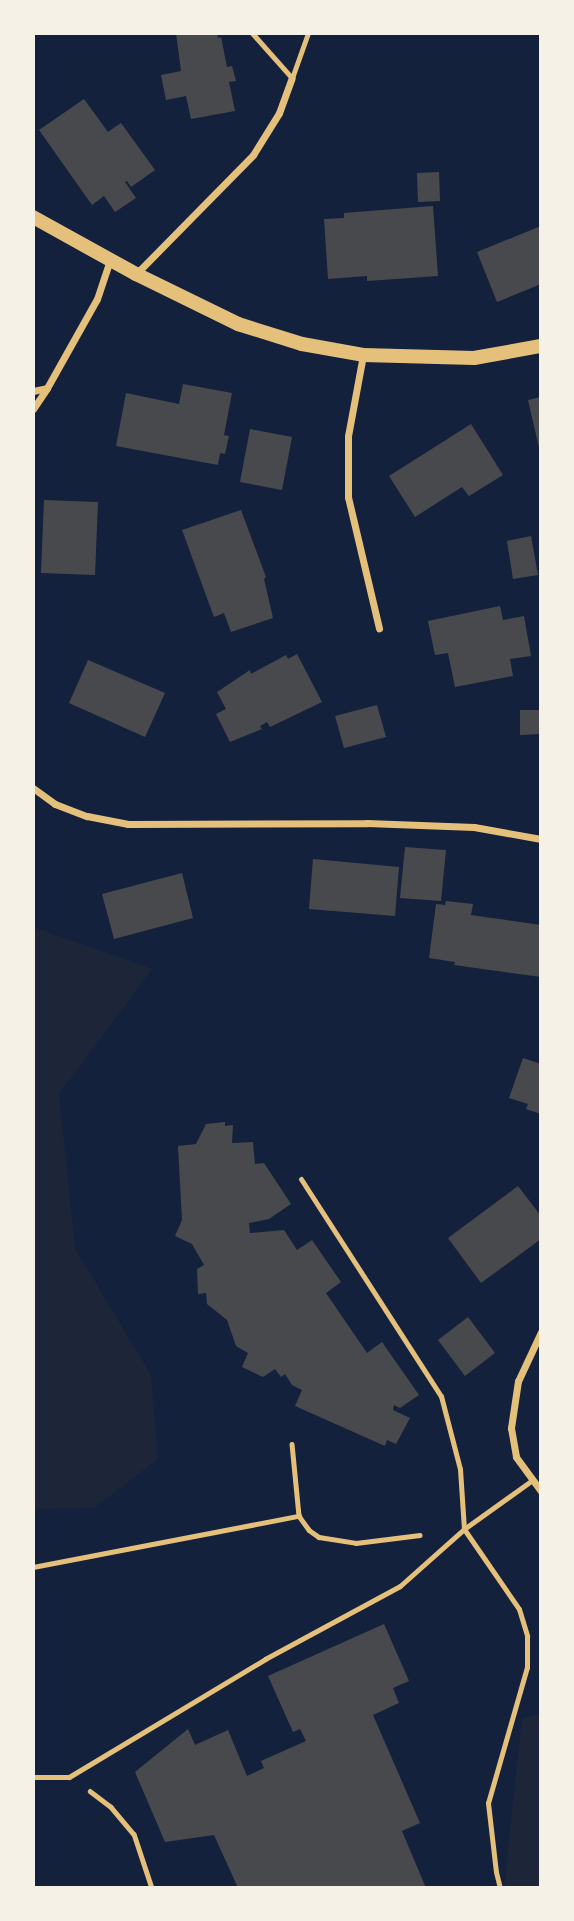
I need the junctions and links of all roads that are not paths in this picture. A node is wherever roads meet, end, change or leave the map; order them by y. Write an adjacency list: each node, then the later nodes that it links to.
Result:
1 (252, 33): 3 (lane)
2 (308, 33): 3 (lane)
3 (292, 78): 6 (street)
4 (33, 217): 5 (main road)
5 (110, 260): 6 (main road); 9 (street)
6 (136, 274): 8 (main road)
7 (541, 346): 8 (main road)
8 (363, 355): 12 (street)
9 (47, 388): 10 (street); 11 (street)
10 (33, 391)
11 (33, 409)
12 (379, 628)
13 (33, 788): 14 (street)
14 (541, 839)
15 (302, 1179): 19 (lane)
16 (541, 1332): 17 (street)
17 (531, 1481): 18 (street); 19 (lane)
18 (541, 1491)
19 (464, 1528): 20 (lane); 21 (lane)
20 (33, 1777)
21 (500, 1888)

